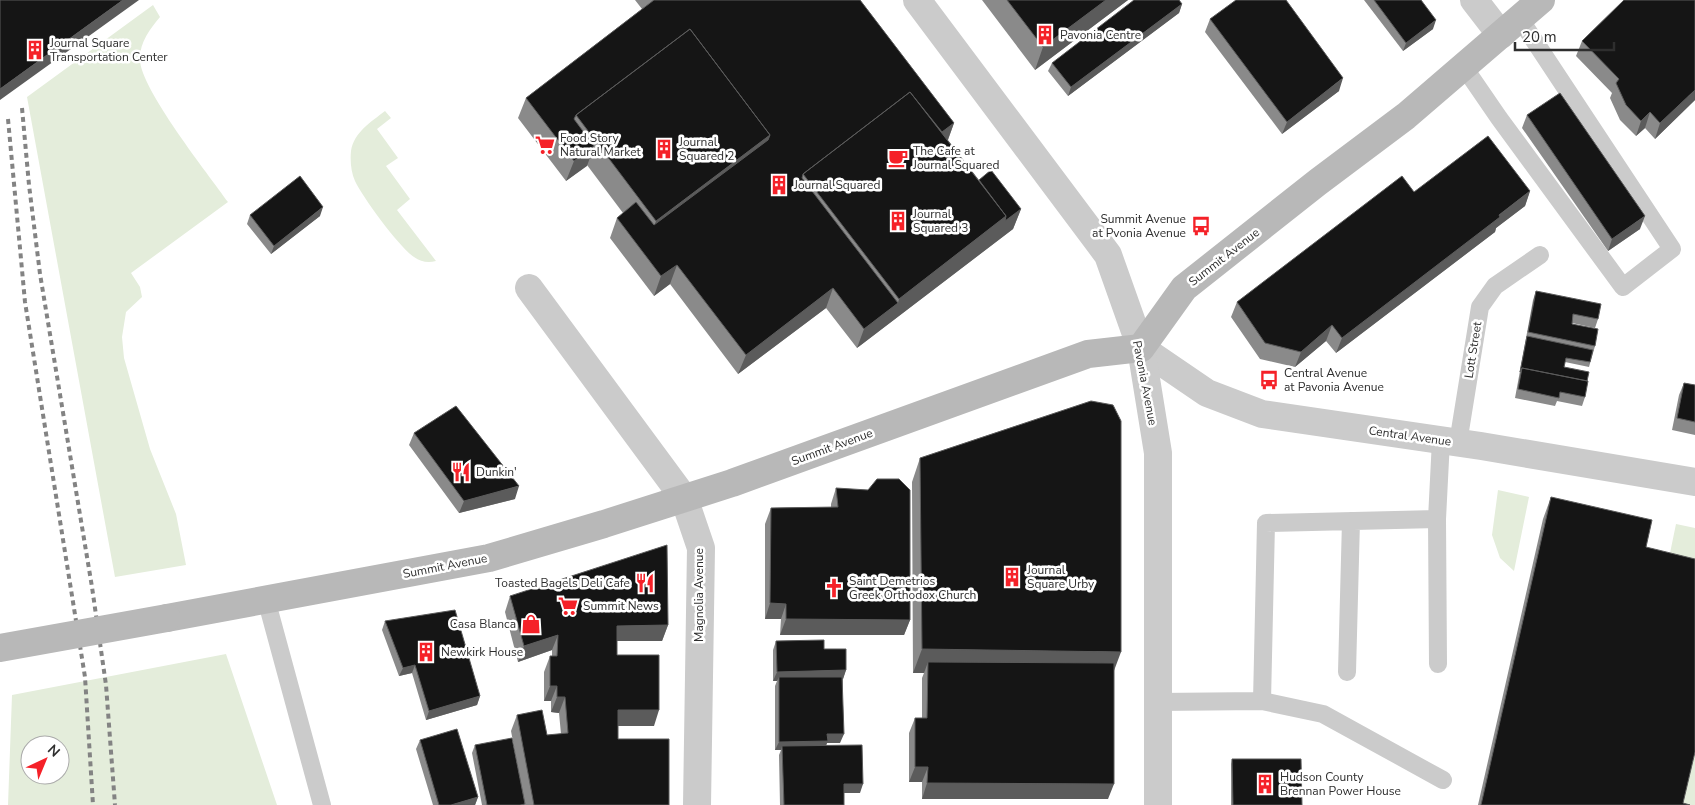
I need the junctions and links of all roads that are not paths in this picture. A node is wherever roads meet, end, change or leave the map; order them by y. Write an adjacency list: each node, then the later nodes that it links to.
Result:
1 (917, 0): 8 (street, Pavonia Avenue)
2 (1474, 0): 4 (street)
3 (1542, 0): 4 (main road, Summit Avenue)
4 (1510, 27): 5 (main road, Summit Avenue); 5 (lane)
5 (1464, 67): 8 (main road, Summit Avenue)
6 (1540, 255): 9 (lane, Lott Street)
7 (529, 288): 11 (street, Magnolia Avenue)
8 (1141, 348): 9 (street, Central Avenue); 11 (main road, Summit Avenue); 19 (street, Pavonia Avenue)
9 (1450, 441): 10 (street, Central Avenue); 12 (lane, Lott Street)
10 (1695, 482)
11 (684, 498): 14 (main road, Summit Avenue); 22 (street, Magnolia Avenue)
12 (1436, 519): 13 (lane); 16 (lane, Lott Street)
13 (1351, 521): 17 (lane); 18 (lane)
14 (266, 599): 15 (main road, Summit Avenue, bridge); 21 (lane)
15 (0, 648)
16 (1438, 664)
17 (1347, 672)
18 (1262, 701): 19 (lane); 20 (lane)
19 (1158, 702): 23 (street, Pavonia Avenue)
20 (1443, 780)
21 (322, 805)
22 (697, 805)
23 (1158, 805)

